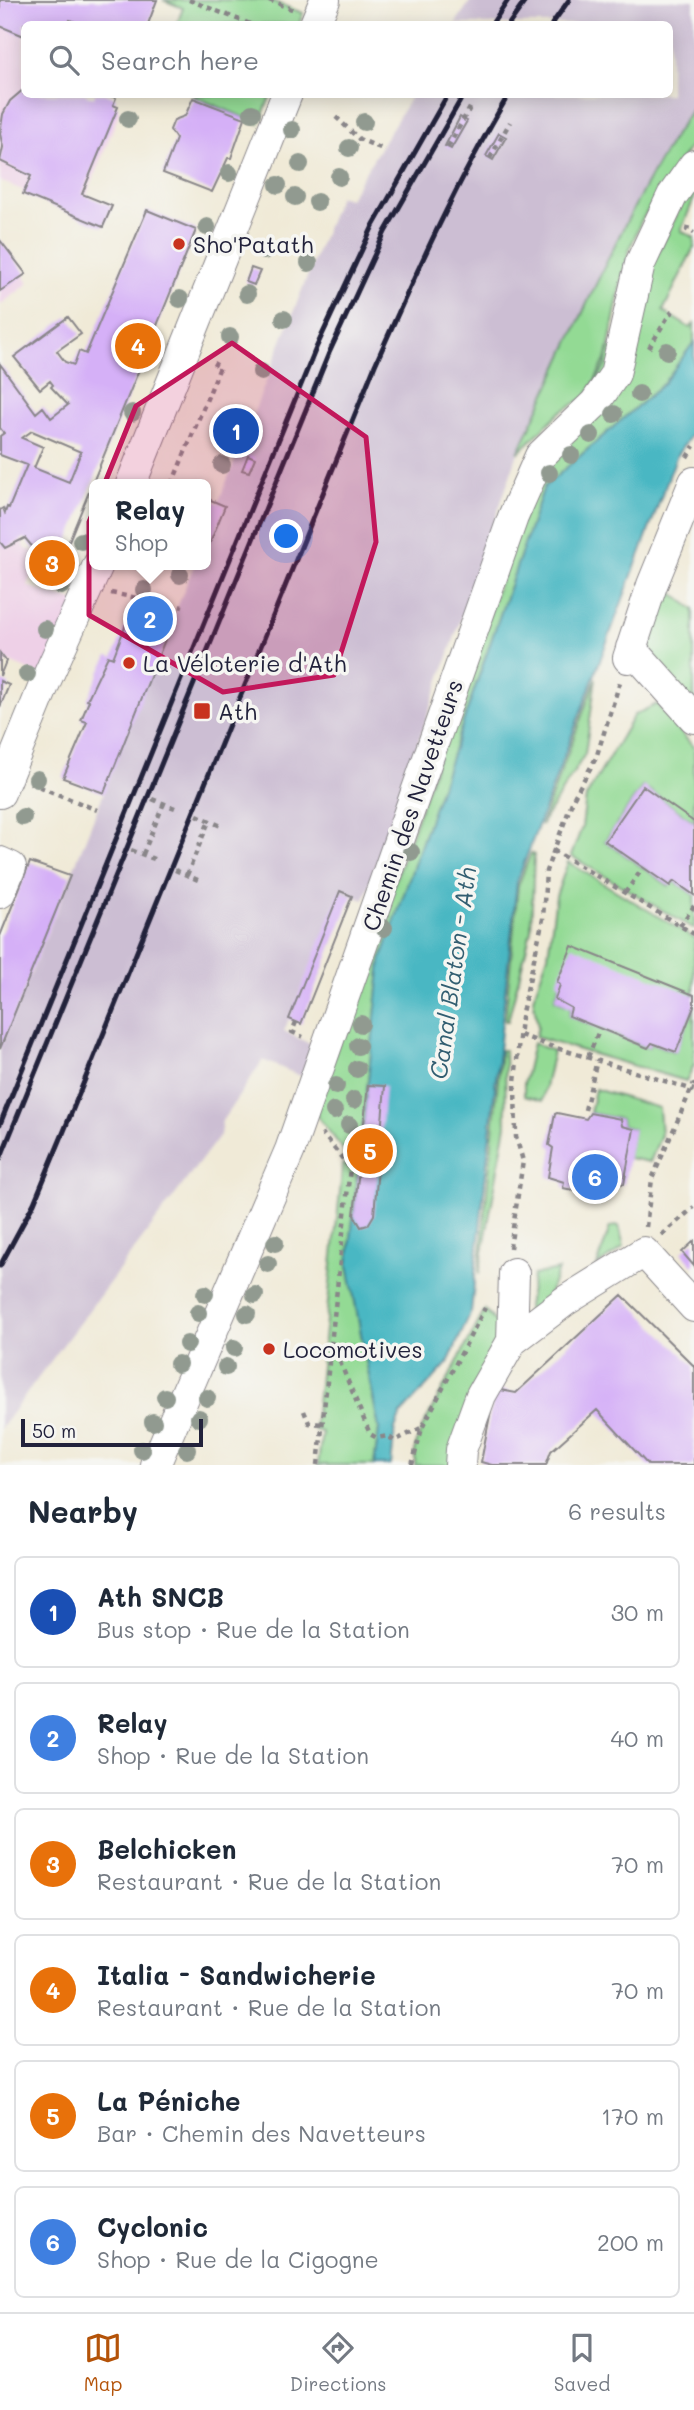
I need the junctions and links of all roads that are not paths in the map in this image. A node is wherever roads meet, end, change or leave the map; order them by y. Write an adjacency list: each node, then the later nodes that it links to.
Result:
1 (325, 0): 2 (street)
2 (316, 21)
3 (285, 98): 5 (street)
4 (694, 166): 15 (street, Chemin des Navetteurs)
5 (133, 479)
6 (694, 482): 8 (street)
7 (106, 574): 9 (street)
8 (694, 718)
9 (0, 793)
10 (0, 862): 11 (street)
11 (0, 893)
12 (510, 1265): 14 (street)
13 (694, 1307): 14 (street)
14 (512, 1341): 16 (street)
15 (155, 1465)
16 (460, 1465)

